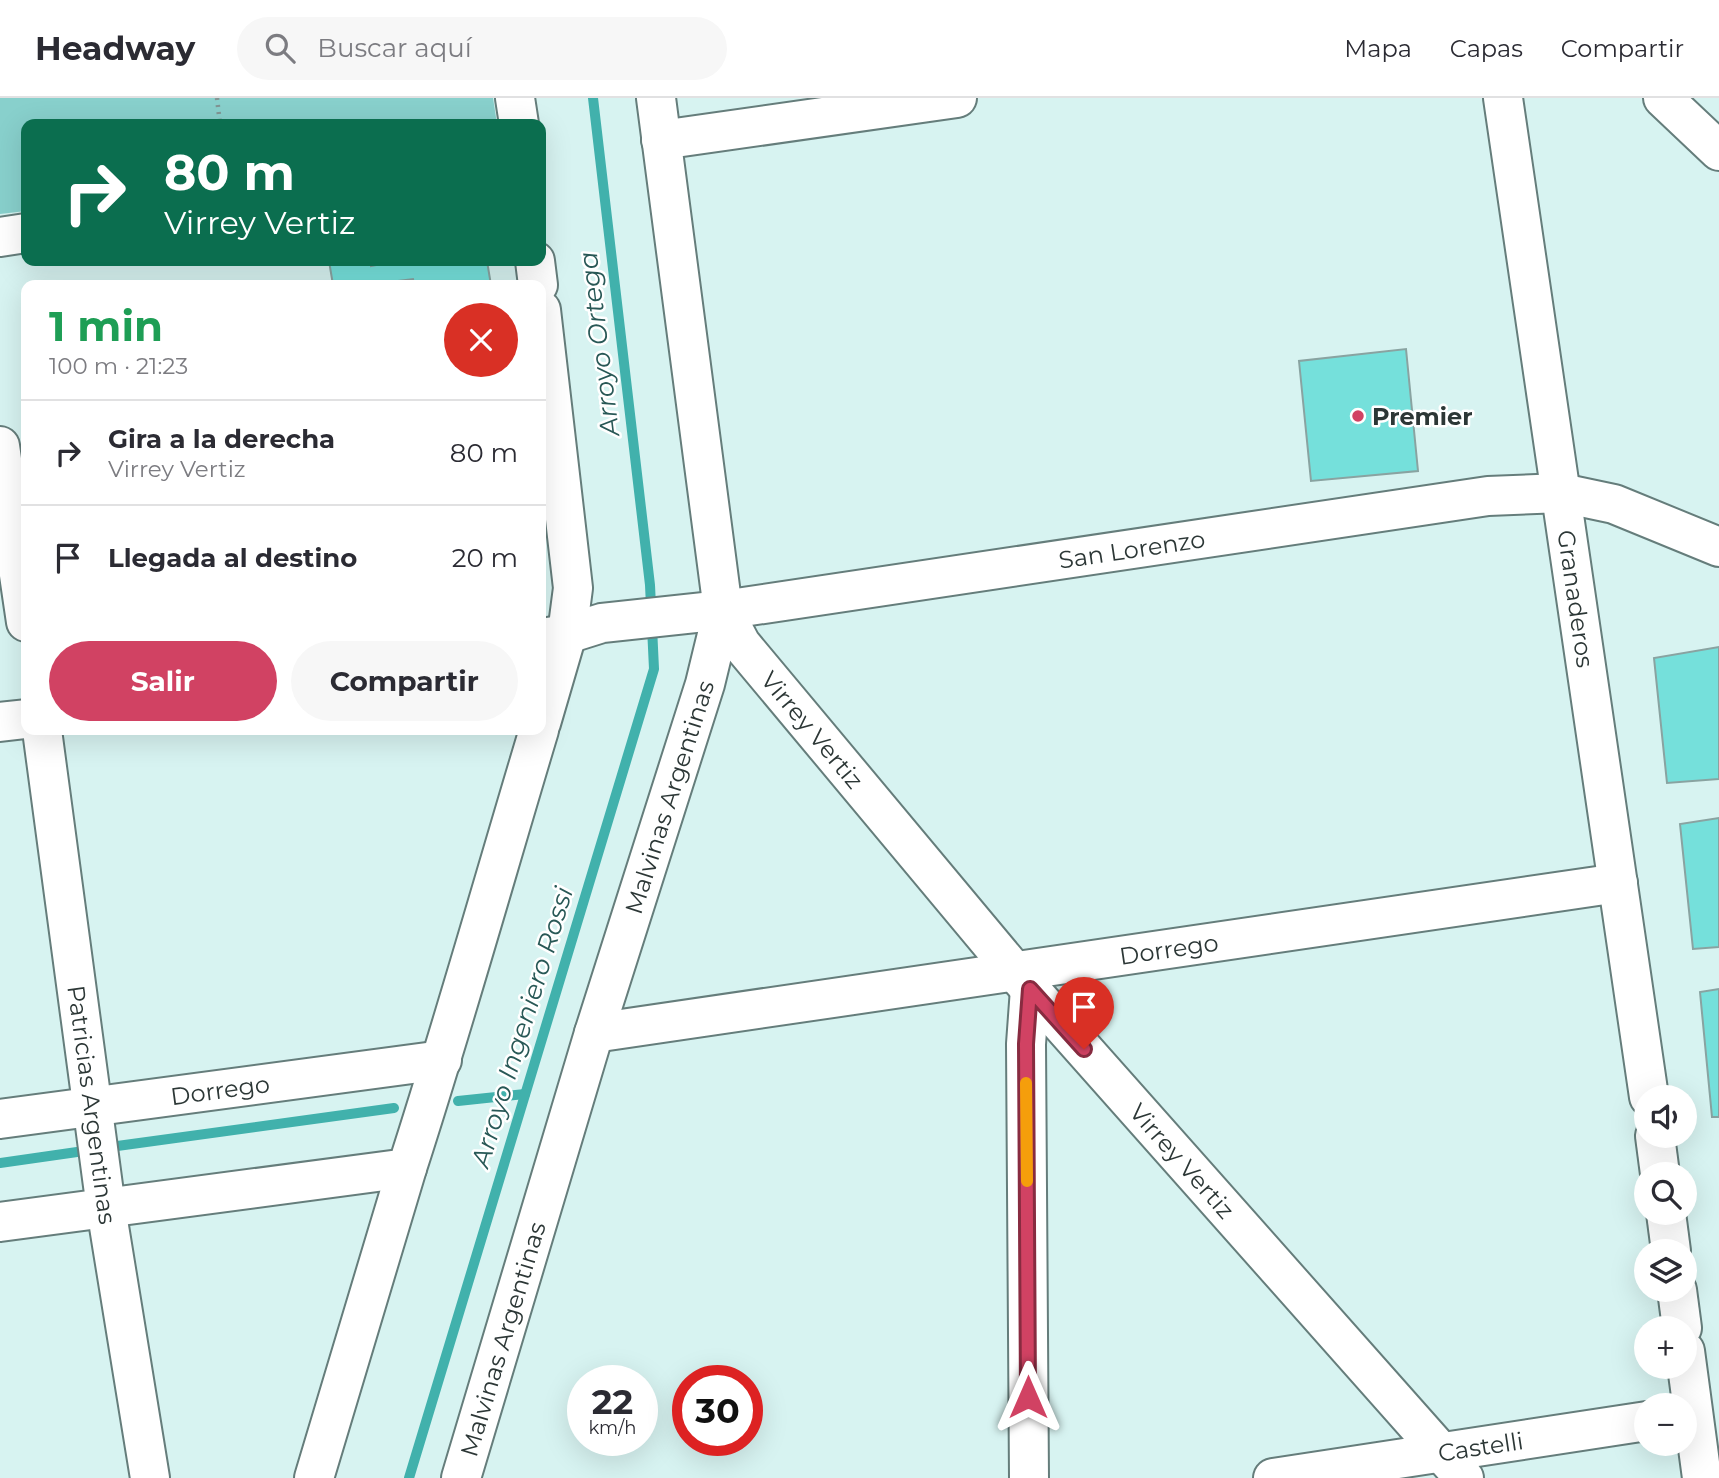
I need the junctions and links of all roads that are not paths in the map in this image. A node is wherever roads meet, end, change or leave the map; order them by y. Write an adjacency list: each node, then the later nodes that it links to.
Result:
1 (515, 98): 6 (street)
2 (656, 98): 7 (street, Malvinas Argentinas)
3 (957, 98): 7 (street)
4 (1503, 98): 13 (street, Granaderos)
5 (1663, 98): 8 (street)
6 (518, 119)
7 (662, 140): 16 (street, Malvinas Argentinas)
8 (1719, 151)
9 (21, 234): 10 (street)
10 (0, 237)
11 (546, 353): 17 (street)
12 (0, 446): 15 (street)
13 (1562, 493): 14 (street, San Lorenzo); 16 (street, San Lorenzo); 23 (street, Granaderos)
14 (1719, 547)
15 (21, 588)
16 (706, 612): 17 (street, San Lorenzo); 24 (street, Virrey Vertiz); 25 (street, Malvinas Argentinas)
17 (570, 632): 18 (street)
18 (546, 707)
19 (21, 720): 20 (street)
20 (0, 722)
21 (43, 735): 28 (street, Patricias Argentinas)
22 (538, 735): 26 (street)
23 (1619, 883): 24 (street, Dorrego); 27 (street, Granaderos)
24 (1022, 980): 25 (street, Dorrego); 35 (street, Virrey Vertiz); 39 (street)
25 (594, 1033): 38 (street, Malvinas Argentinas)
26 (442, 1060): 28 (street, Dorrego); 30 (street)
27 (1647, 1085)
28 (94, 1107): 29 (street, Dorrego); 31 (street, Patricias Argentinas)
29 (0, 1119)
30 (407, 1168): 31 (street); 37 (street)
31 (106, 1208): 32 (street); 36 (street, Patricias Argentinas)
32 (0, 1222)
33 (1634, 1423): 35 (street, Castelli)
34 (1697, 1451): 41 (street)
35 (1453, 1465): 40 (street, Castelli)
36 (150, 1478)
37 (314, 1478)
38 (461, 1478)
39 (1029, 1478)
40 (1273, 1478)
41 (1702, 1478)

